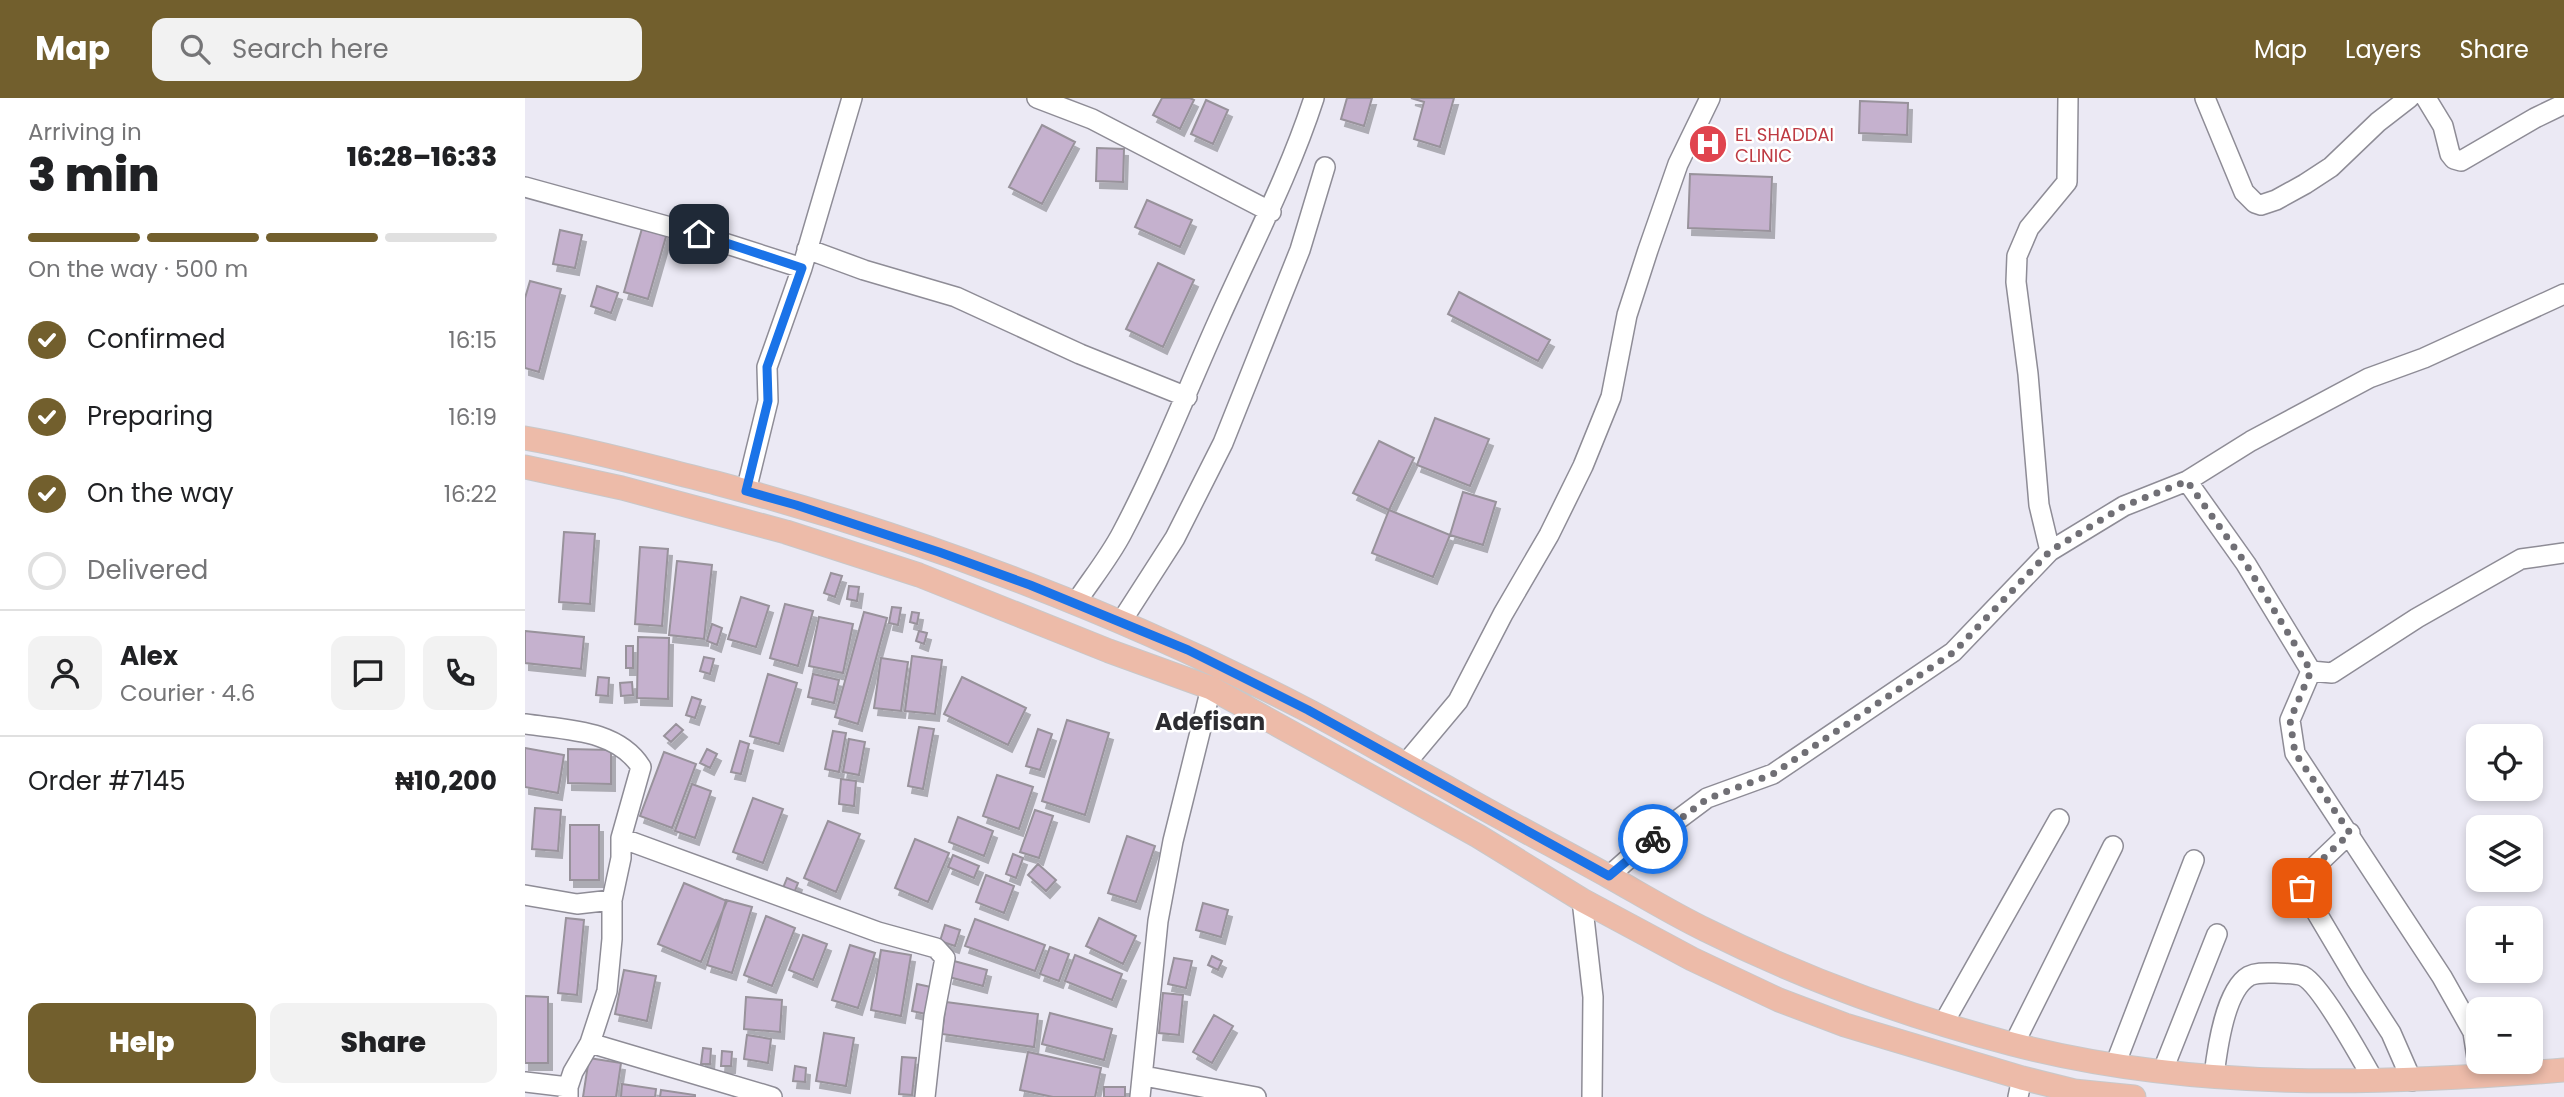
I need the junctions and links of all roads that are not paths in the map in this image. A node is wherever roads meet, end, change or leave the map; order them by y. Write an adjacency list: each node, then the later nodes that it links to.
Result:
1 (852, 98): 13 (street)
2 (1037, 98): 12 (street)
3 (1314, 98): 12 (street)
4 (1710, 98): 27 (street)
5 (2068, 98): 20 (street)
6 (2206, 98): 7 (street)
7 (2410, 98)
8 (2426, 98): 9 (street)
9 (2564, 104)
10 (1325, 167): 23 (street)
11 (525, 187): 13 (street)
12 (1271, 212): 15 (street)
13 (804, 258): 15 (street); 19 (street)
14 (2564, 294): 18 (street)
15 (1187, 397): 22 (street)
16 (525, 438): 19 (main road)
17 (525, 467): 25 (main road)
18 (2187, 481): 20 (street); 24 (street)
19 (746, 491): 22 (main road)
20 (2050, 551): 33 (street)
21 (2564, 553): 24 (street)
22 (1075, 604): 23 (main road)
23 (1121, 622): 27 (main road)
24 (2311, 671): 29 (street)
25 (1211, 688): 36 (main road); 44 (street)
26 (525, 724): 30 (street)
27 (1406, 763): 33 (main road)
28 (2059, 819): 38 (street)
29 (2350, 833): 46 (street); 48 (street)
30 (621, 838): 35 (street); 54 (street)
31 (2113, 846): 40 (street)
32 (2194, 860): 41 (street)
33 (1609, 876): 38 (main road)
34 (525, 895): 35 (street)
35 (613, 900): 39 (street)
36 (1582, 900): 50 (main road); 57 (street)
37 (2217, 934): 42 (street)
38 (1943, 1024): 40 (main road)
39 (590, 1043): 51 (street); 53 (street)
40 (2014, 1044): 41 (main road)
41 (2115, 1065): 42 (main road)
42 (2163, 1070): 45 (main road)
43 (2564, 1070): 46 (main road)
44 (1144, 1076): 55 (street); 56 (street)
45 (2214, 1076): 47 (main road); 47 (street)
46 (2480, 1077): 48 (main road)
47 (2373, 1079): 48 (main road)
48 (2412, 1081)
49 (525, 1082): 51 (street)
50 (2020, 1088): 52 (main road)
51 (568, 1092)
52 (2075, 1094): 58 (main road)
53 (772, 1097)
54 (925, 1097)
55 (1140, 1097)
56 (1256, 1097)
57 (1592, 1097)
58 (2134, 1097)

